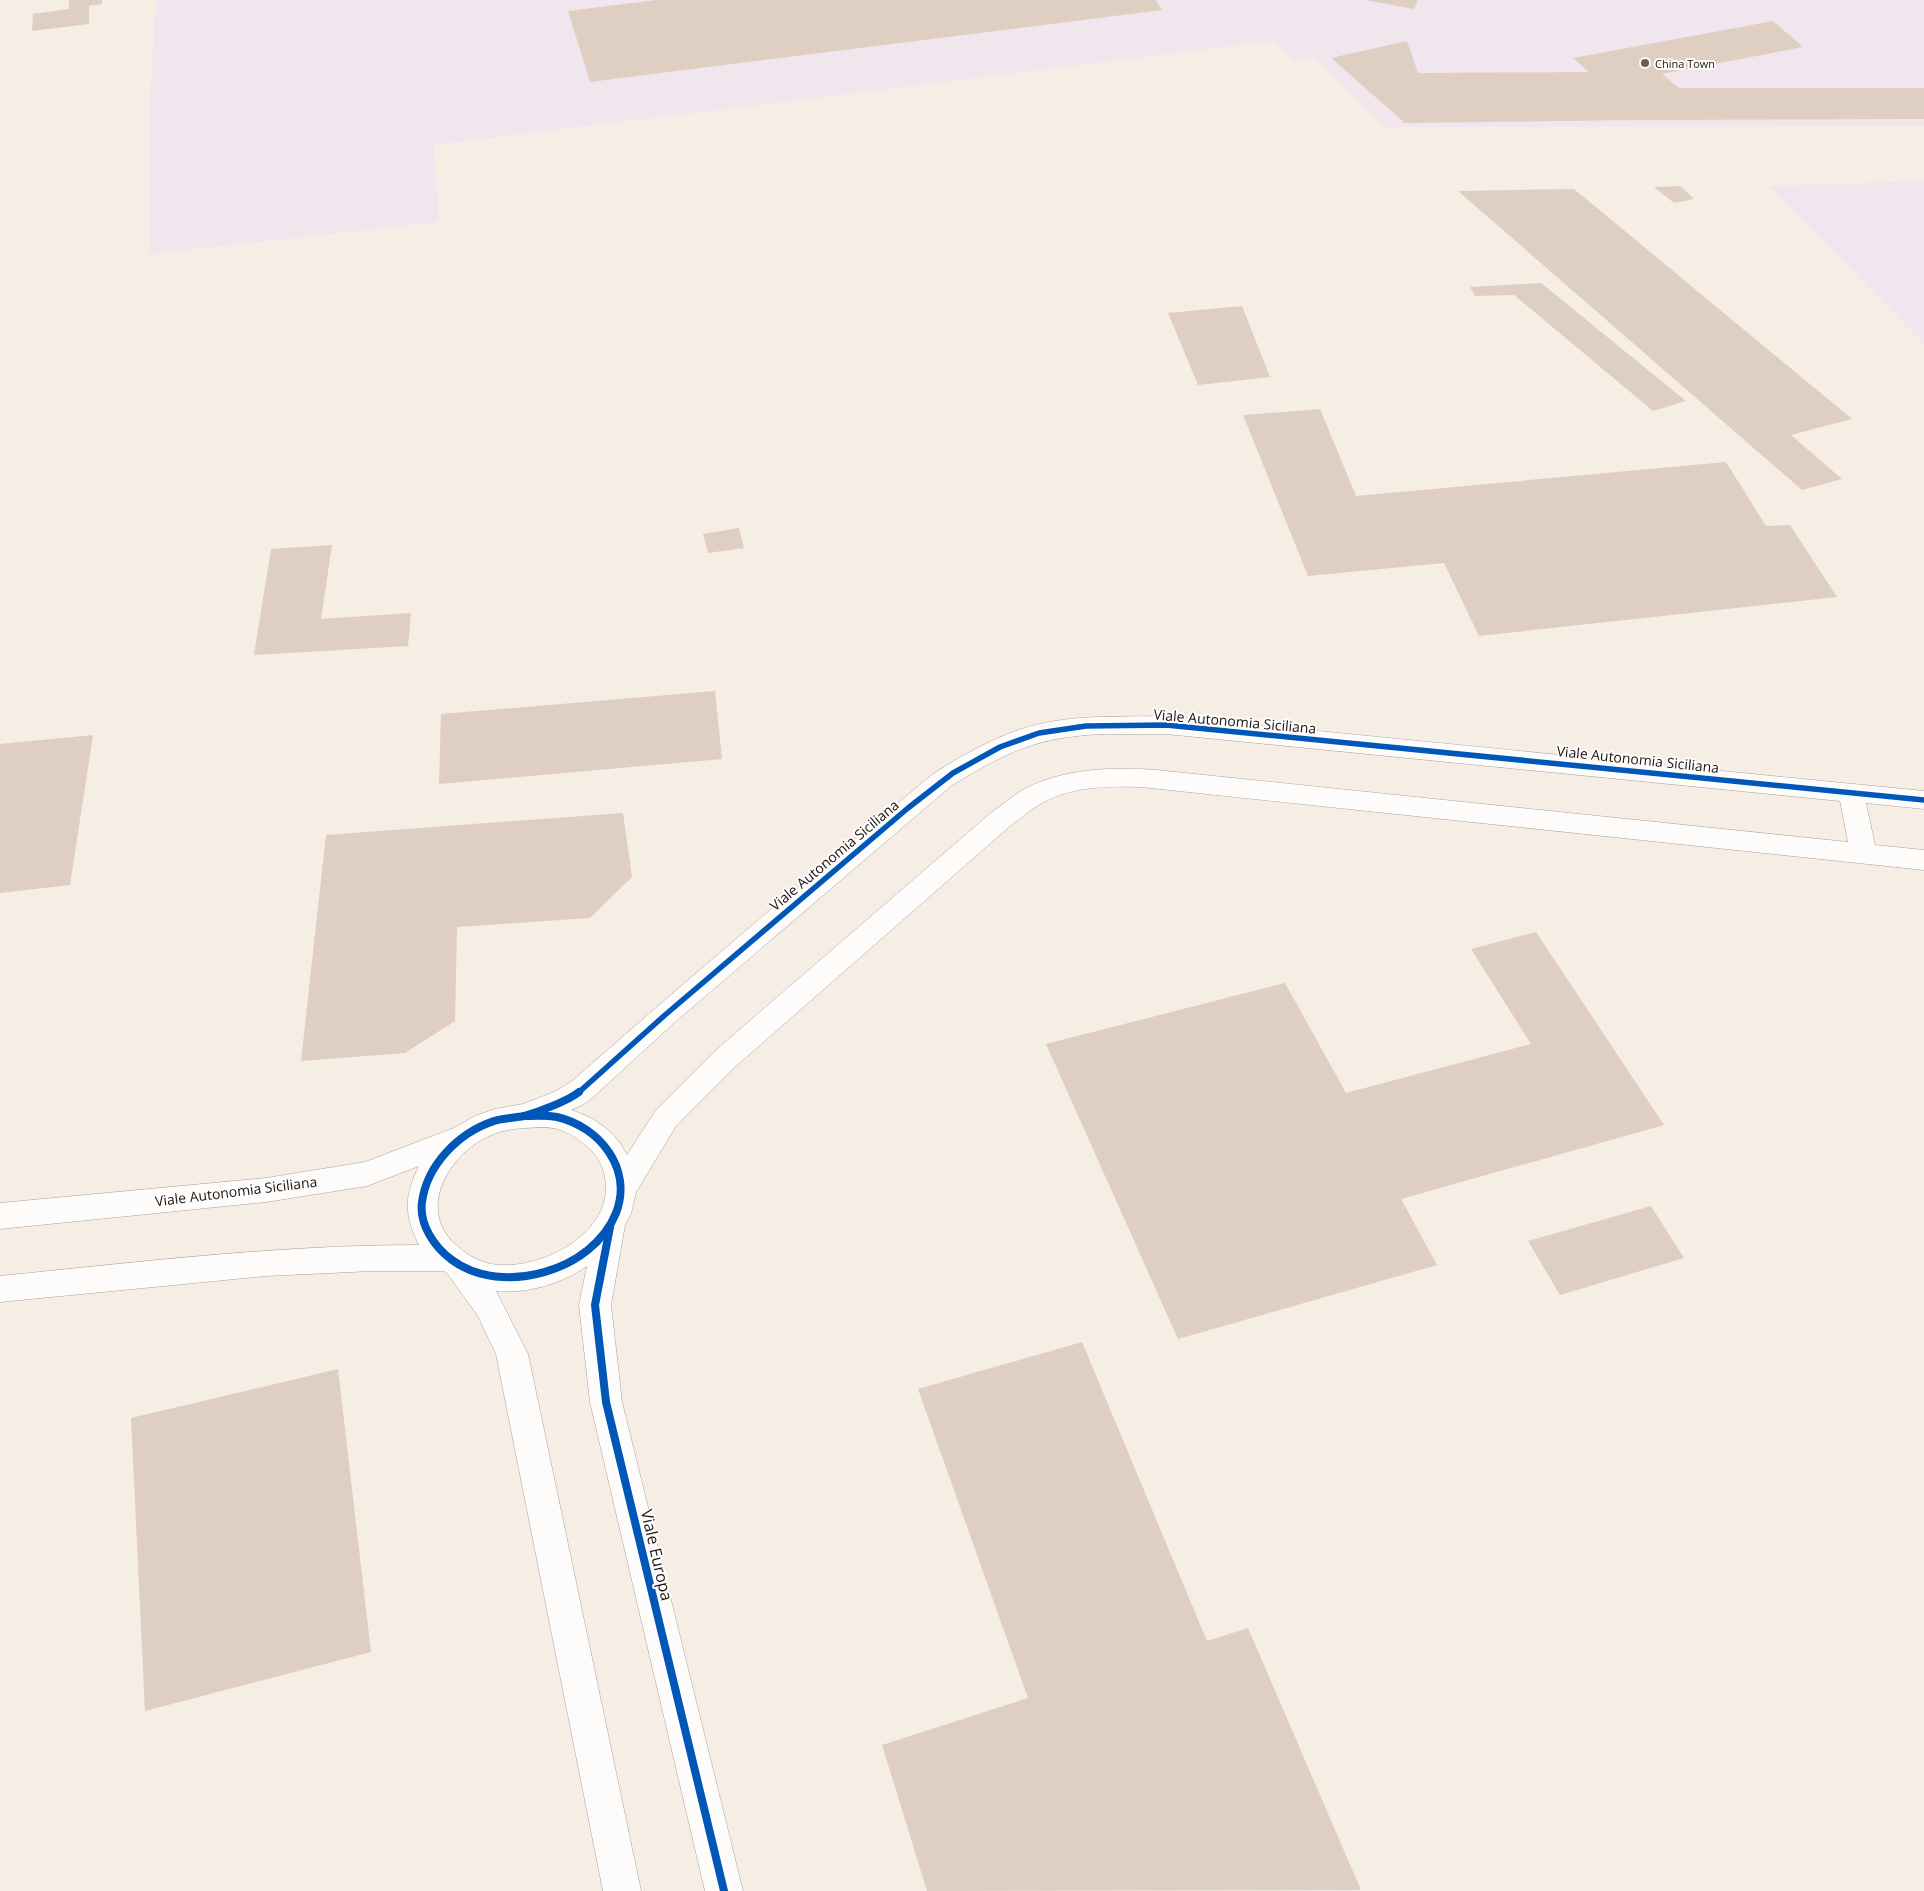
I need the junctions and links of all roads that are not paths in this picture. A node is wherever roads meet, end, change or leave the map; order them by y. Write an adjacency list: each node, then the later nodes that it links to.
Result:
1 (1851, 793): 2 (street, Viale Autonomia Siciliana); 3 (street); 5 (street, Viale Autonomia Siciliana)
2 (1924, 800)
3 (1862, 853): 4 (street, Viale Autonomia Siciliana); 7 (street, Viale Autonomia Siciliana)
4 (1924, 860)
5 (523, 1116): 6 (street, Viale Autonomia Siciliana); 7 (street, Viale Autonomia Siciliana)
6 (465, 1136): 8 (street, Viale Autonomia Siciliana); 10 (street, Viale Autonomia Siciliana)
7 (622, 1188): 9 (street, Viale Autonomia Siciliana)
8 (0, 1216)
9 (611, 1224): 10 (street, Viale Autonomia Siciliana); 13 (street, Viale Europa)
10 (453, 1262): 11 (street, Viale Autonomia Siciliana); 12 (street)
11 (0, 1289)
12 (622, 1891)
13 (724, 1891)

